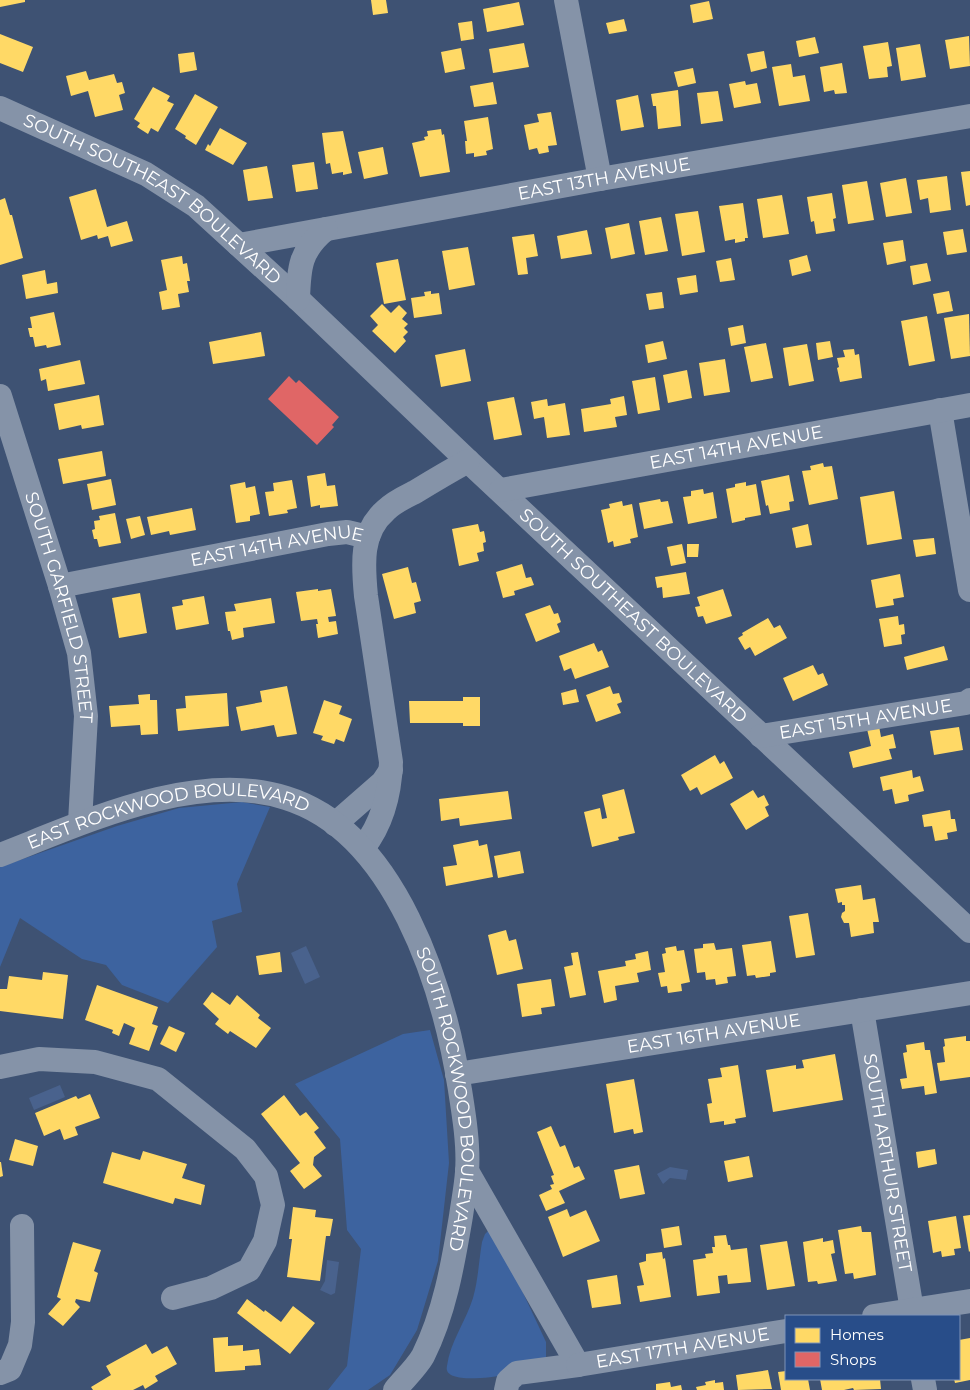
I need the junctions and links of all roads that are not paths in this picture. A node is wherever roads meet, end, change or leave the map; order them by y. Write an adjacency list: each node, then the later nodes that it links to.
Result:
1 (566, 0): 4 (street)
2 (0, 108): 6 (street, SOUTH SOUTHEAST BOULEVARD)
3 (970, 116): 4 (street, EAST 13TH AVENUE)
4 (600, 180): 5 (street, EAST 13TH AVENUE)
5 (326, 229): 6 (street, EAST 13TH AVENUE); 7 (street, SOUTH SOUTHEAST BOULEVARD)
6 (239, 245): 7 (street, SOUTH SOUTHEAST BOULEVARD)
7 (298, 299): 11 (street, SOUTH SOUTHEAST BOULEVARD)
8 (0, 396): 14 (street, SOUTH GARFIELD STREET)
9 (970, 404): 10 (street, EAST 14TH AVENUE)
10 (940, 410): 12 (street, EAST 14TH AVENUE); 15 (street)
11 (468, 461): 12 (street, SOUTH SOUTHEAST BOULEVARD); 13 (street, EAST 14TH AVENUE)
12 (501, 490): 17 (street, SOUTH SOUTHEAST BOULEVARD)
13 (368, 537): 14 (street, EAST 14TH AVENUE); 18 (street)
14 (60, 586): 19 (street, SOUTH GARFIELD STREET)
15 (970, 590)
16 (970, 700): 17 (street, EAST 15TH AVENUE)
17 (761, 736): 23 (street, SOUTH SOUTHEAST BOULEVARD)
18 (391, 769): 20 (street); 21 (street)
19 (80, 822): 20 (street, EAST ROCKWOOD BOULEVARD); 22 (street, EAST ROCKWOOD BOULEVARD)
20 (335, 824): 21 (street, SOUTH ROCKWOOD BOULEVARD)
21 (363, 848): 27 (street, SOUTH ROCKWOOD BOULEVARD)
22 (0, 855)
23 (970, 932)
24 (970, 993): 25 (street, EAST 16TH AVENUE)
25 (862, 1010): 27 (street, EAST 16TH AVENUE); 32 (street, SOUTH ARTHUR STREET)
26 (0, 1067): 30 (street)
27 (457, 1074): 28 (street, SOUTH ROCKWOOD BOULEVARD)
28 (467, 1171): 35 (street); 37 (street, SOUTH ROCKWOOD BOULEVARD)
29 (22, 1226): 36 (street)
30 (173, 1298)
31 (970, 1301): 32 (street)
32 (913, 1313): 33 (street)
33 (887, 1315)
34 (785, 1331): 35 (street, EAST 17TH AVENUE)
35 (578, 1365): 38 (street, EAST 17TH AVENUE)
36 (5, 1371)
37 (395, 1390)
38 (506, 1390)

